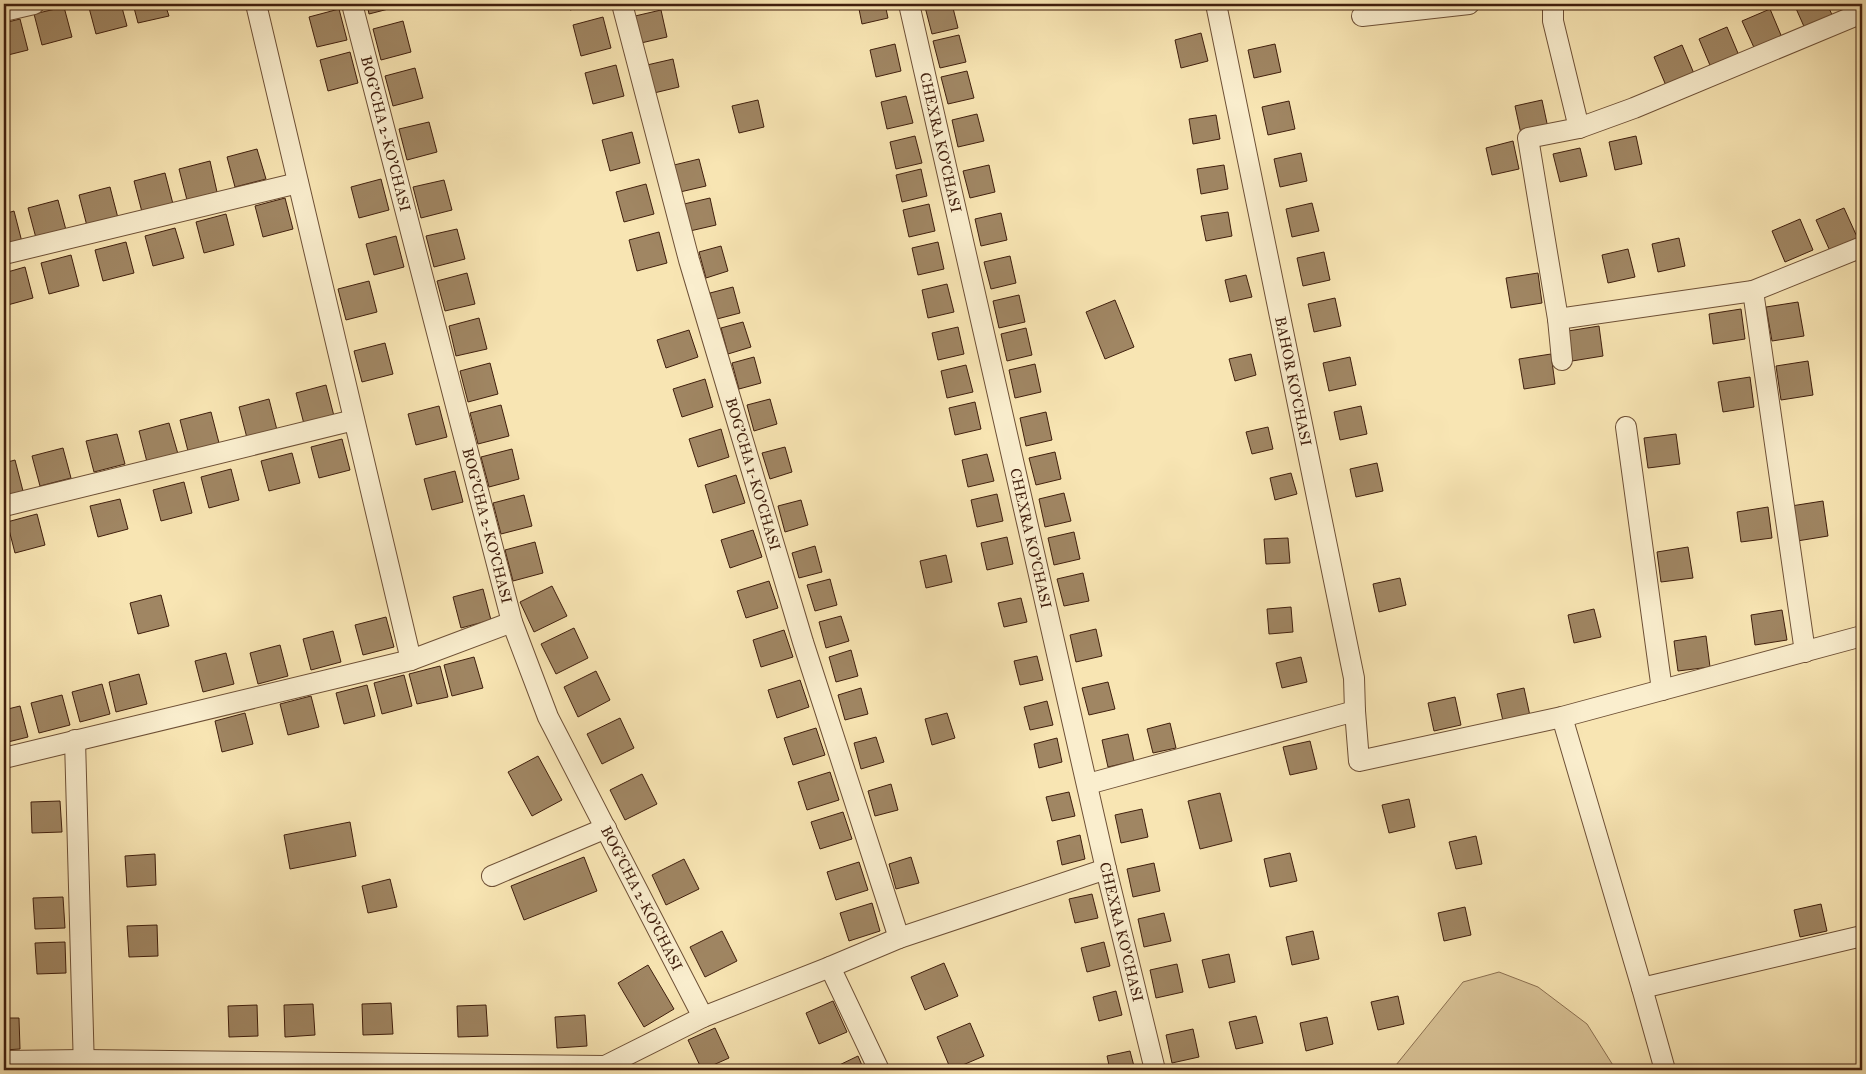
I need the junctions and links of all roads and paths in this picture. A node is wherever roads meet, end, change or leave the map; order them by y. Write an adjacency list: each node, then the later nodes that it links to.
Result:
1 (34, 4): 9 (street)
2 (256, 4): 13 (street)
3 (352, 4): 22 (street, BOG'CHA 2-KO'CHASI)
4 (622, 4): 36 (street, BOG'CHA 1-KO'CHASI)
5 (909, 4): 31 (street, CHEXRA KO'CHASI)
6 (1216, 4): 27 (street, BAHOR KO'CHASI)
7 (1468, 4): 11 (street)
8 (1553, 4): 12 (street)
9 (4, 11)
10 (1862, 13): 12 (street)
11 (1362, 16)
12 (1579, 128): 17 (street)
13 (298, 183): 15 (street); 19 (street)
14 (1862, 247): 16 (street)
15 (4, 254)
16 (1753, 291): 17 (street); 24 (street)
17 (1558, 319): 18 (street)
18 (1562, 360)
19 (354, 420): 21 (street); 25 (street)
20 (1626, 427): 26 (street)
21 (4, 506)
22 (512, 622): 25 (street); 32 (street, BOG'CHA 2-KO'CHASI)
23 (1862, 636): 24 (street)
24 (1805, 652): 26 (street)
25 (411, 660): 29 (street)
26 (1662, 690): 28 (street)
27 (1355, 711): 28 (street, BAHOR KO'CHASI); 31 (street)
28 (1562, 717): 38 (street)
29 (75, 740): 30 (street); 41 (street)
30 (4, 758)
31 (1088, 784): 33 (street, CHEXRA KO'CHASI)
32 (606, 828): 34 (street); 39 (street, BOG'CHA 2-KO'CHASI)
33 (1106, 869): 36 (street); 44 (street, CHEXRA KO'CHASI)
34 (492, 876)
35 (1862, 936): 38 (street)
36 (899, 938): 37 (street)
37 (830, 968): 39 (street); 43 (street)
38 (1642, 988): 45 (street)
39 (703, 1017): 42 (street)
40 (4, 1061): 41 (street)
41 (84, 1065): 42 (street)
42 (605, 1068)
43 (879, 1070)
44 (1155, 1070)
45 (1665, 1070)

